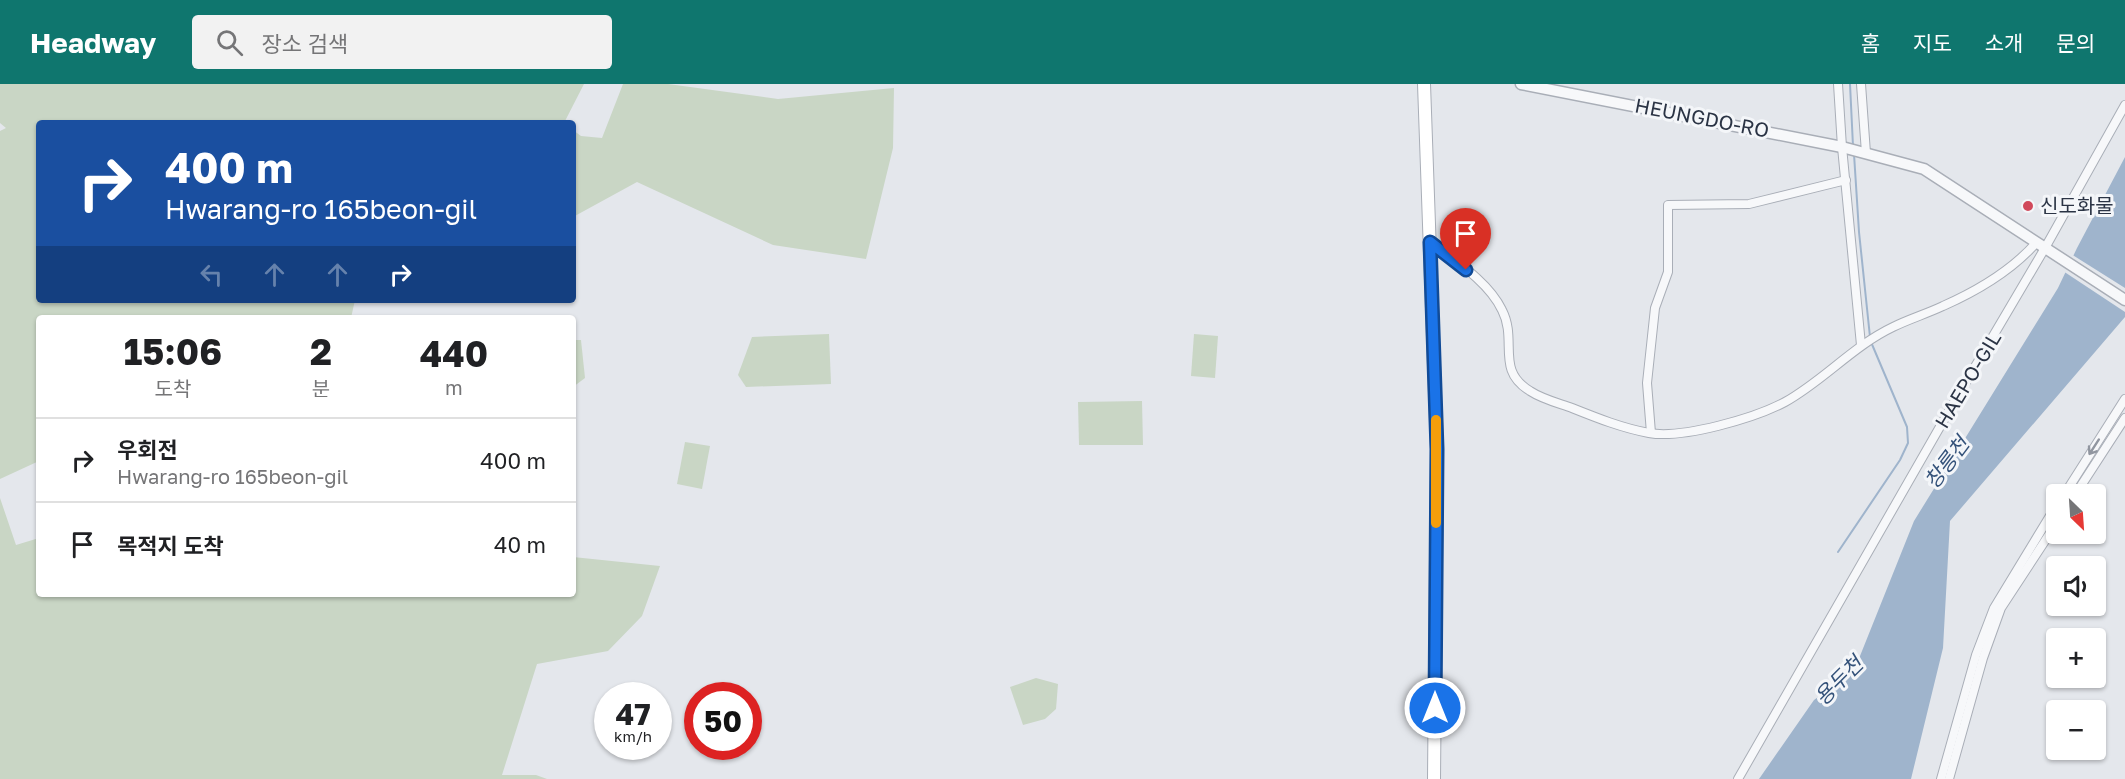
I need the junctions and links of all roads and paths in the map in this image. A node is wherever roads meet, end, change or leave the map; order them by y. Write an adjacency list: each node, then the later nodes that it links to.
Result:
1 (1424, 84): 9 (main road)
2 (1521, 84): 6 (street, HEUNGDO-RO)
3 (1838, 84): 6 (street)
4 (1861, 84): 7 (street)
5 (2125, 105): 10 (street, HAEPO-GIL)
6 (1844, 147): 7 (street, HEUNGDO-RO); 8 (street)
7 (1864, 152): 10 (street)
8 (1846, 180): 12 (street); 15 (street)
9 (1430, 242): 15 (street); 20 (main road)
10 (2045, 248): 11 (street); 12 (street); 21 (street, HAEPO-GIL)
11 (2125, 300)
12 (1864, 343): 15 (street)
13 (2125, 399): 16 (street, one-way to 16)
14 (2125, 418): 17 (street)
15 (1651, 433)
16 (2071, 484)
17 (2082, 484)
18 (2046, 522): 22 (street)
19 (2046, 539): 23 (street)
20 (1434, 779)
21 (1738, 779)
22 (1941, 779)
23 (1949, 779)

